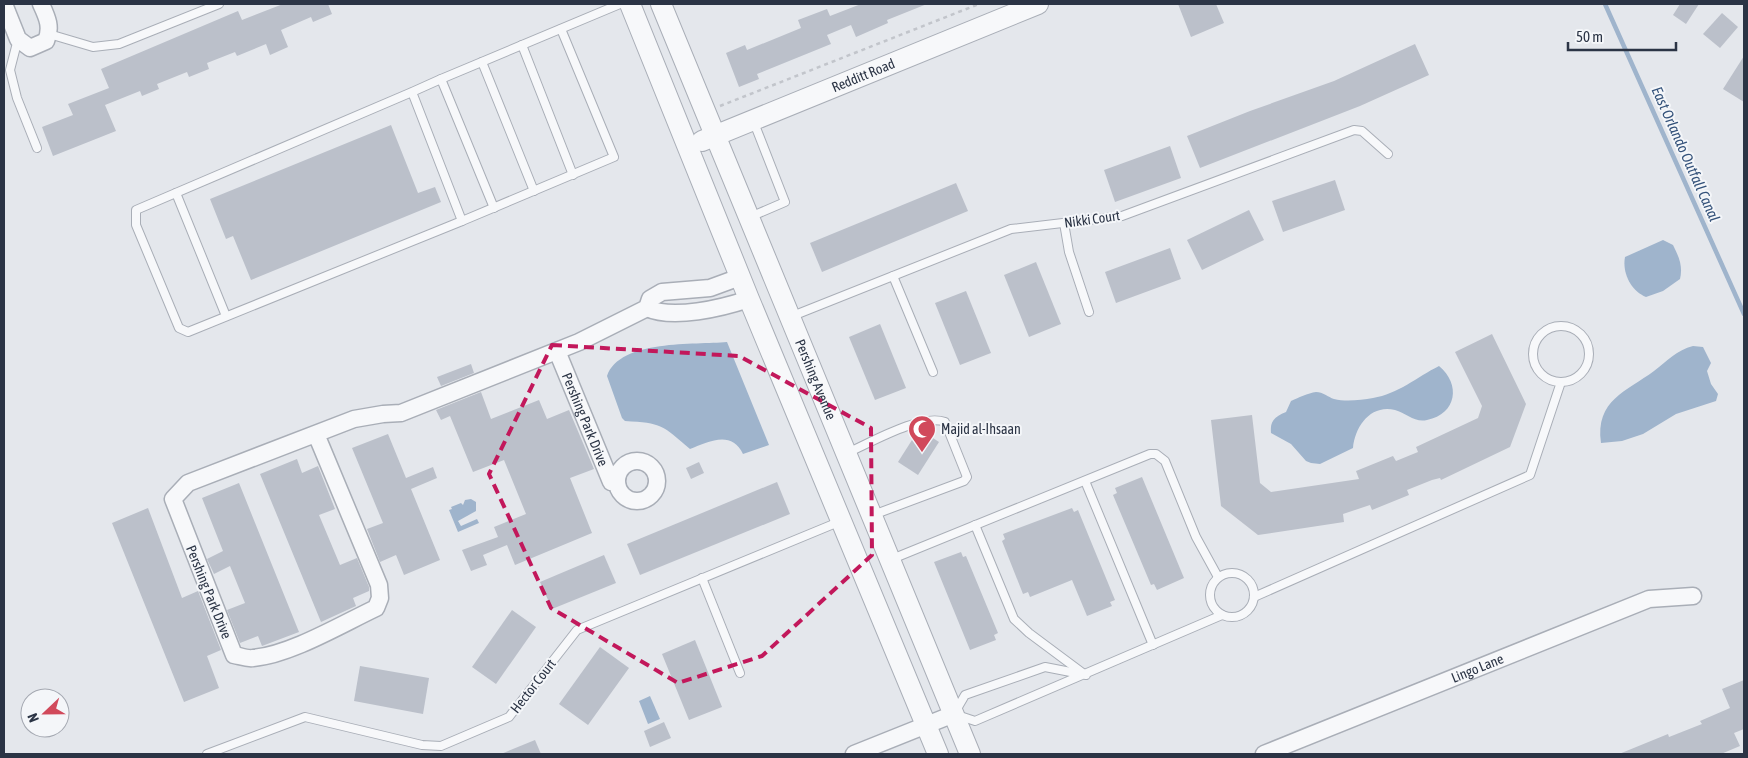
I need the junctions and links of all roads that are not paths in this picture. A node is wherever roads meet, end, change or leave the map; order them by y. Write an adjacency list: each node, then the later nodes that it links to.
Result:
1 (4, 4): 10 (street)
2 (41, 4): 9 (street)
3 (219, 4): 9 (lane)
4 (620, 4): 8 (lane)
5 (630, 4): 17 (street, Pershing Avenue)
6 (661, 4): 16 (street, Pershing Avenue)
7 (1038, 4): 15 (street, Redditt Road)
8 (561, 29): 11 (lane); 20 (lane)
9 (50, 34): 10 (street)
10 (18, 39): 18 (lane)
11 (522, 45): 12 (lane); 20 (lane)
12 (482, 62): 13 (lane); 21 (lane)
13 (441, 79): 14 (lane); 23 (lane)
14 (412, 92): 22 (lane); 25 (lane)
15 (753, 120): 16 (street, Redditt Road); 24 (lane)
16 (714, 136): 17 (street, Redditt Road); 24 (street, Pershing Avenue)
17 (688, 147): 28 (street, Pershing Avenue)
18 (37, 148)
19 (1388, 154): 26 (lane, Nikki Court)
20 (573, 175): 21 (lane)
21 (534, 191): 23 (lane)
22 (176, 193): 34 (lane); 34 (lane)
23 (494, 208): 25 (lane)
24 (748, 218): 35 (street, Pershing Avenue)
25 (462, 221): 34 (lane)
26 (1064, 223): 27 (lane, Nikki Court); 33 (lane)
27 (893, 276): 35 (lane, Nikki Court); 37 (lane)
28 (740, 277): 29 (street, Pershing Park Drive); 30 (street, Pershing Avenue)
29 (692, 291): 31 (street, Pershing Park Drive); 32 (street)
30 (749, 299): 32 (street); 44 (street, Pershing Avenue)
31 (647, 308): 32 (street); 36 (street, Pershing Park Drive)
32 (692, 312)
33 (1090, 312)
34 (226, 316)
35 (788, 317): 40 (street, Pershing Avenue)
36 (557, 351): 39 (street, Pershing Park Drive); 41 (street, Pershing Park Drive)
37 (933, 372)
38 (1561, 382): 38 (lane); 50 (lane)
39 (316, 434): 39 (street, Pershing Park Drive)
40 (845, 454): 43 (street, Pershing Avenue); 43 (lane)
41 (617, 479)
42 (1085, 481): 45 (lane); 47 (lane); 52 (lane)
43 (871, 516): 46 (street, Pershing Avenue)
44 (841, 520): 48 (lane, Hector Court); 56 (street, Pershing Avenue)
45 (975, 525): 46 (lane); 54 (lane)
46 (890, 560): 55 (street, Pershing Avenue)
47 (1218, 577): 50 (lane); 51 (lane)
48 (702, 578): 53 (lane); 57 (lane, Hector Court)
49 (1693, 596): 61 (street, Lingo Lane)
50 (1254, 597): 51 (lane)
51 (1222, 615): 52 (lane)
52 (1152, 645): 54 (lane)
53 (740, 673)
54 (1086, 675): 55 (lane); 55 (lane)
55 (954, 714): 56 (street); 60 (street, Pershing Avenue)
56 (926, 725): 58 (street); 59 (street, Pershing Avenue)
57 (207, 754)
58 (854, 754)
59 (938, 754)
60 (970, 754)
61 (1264, 754)

